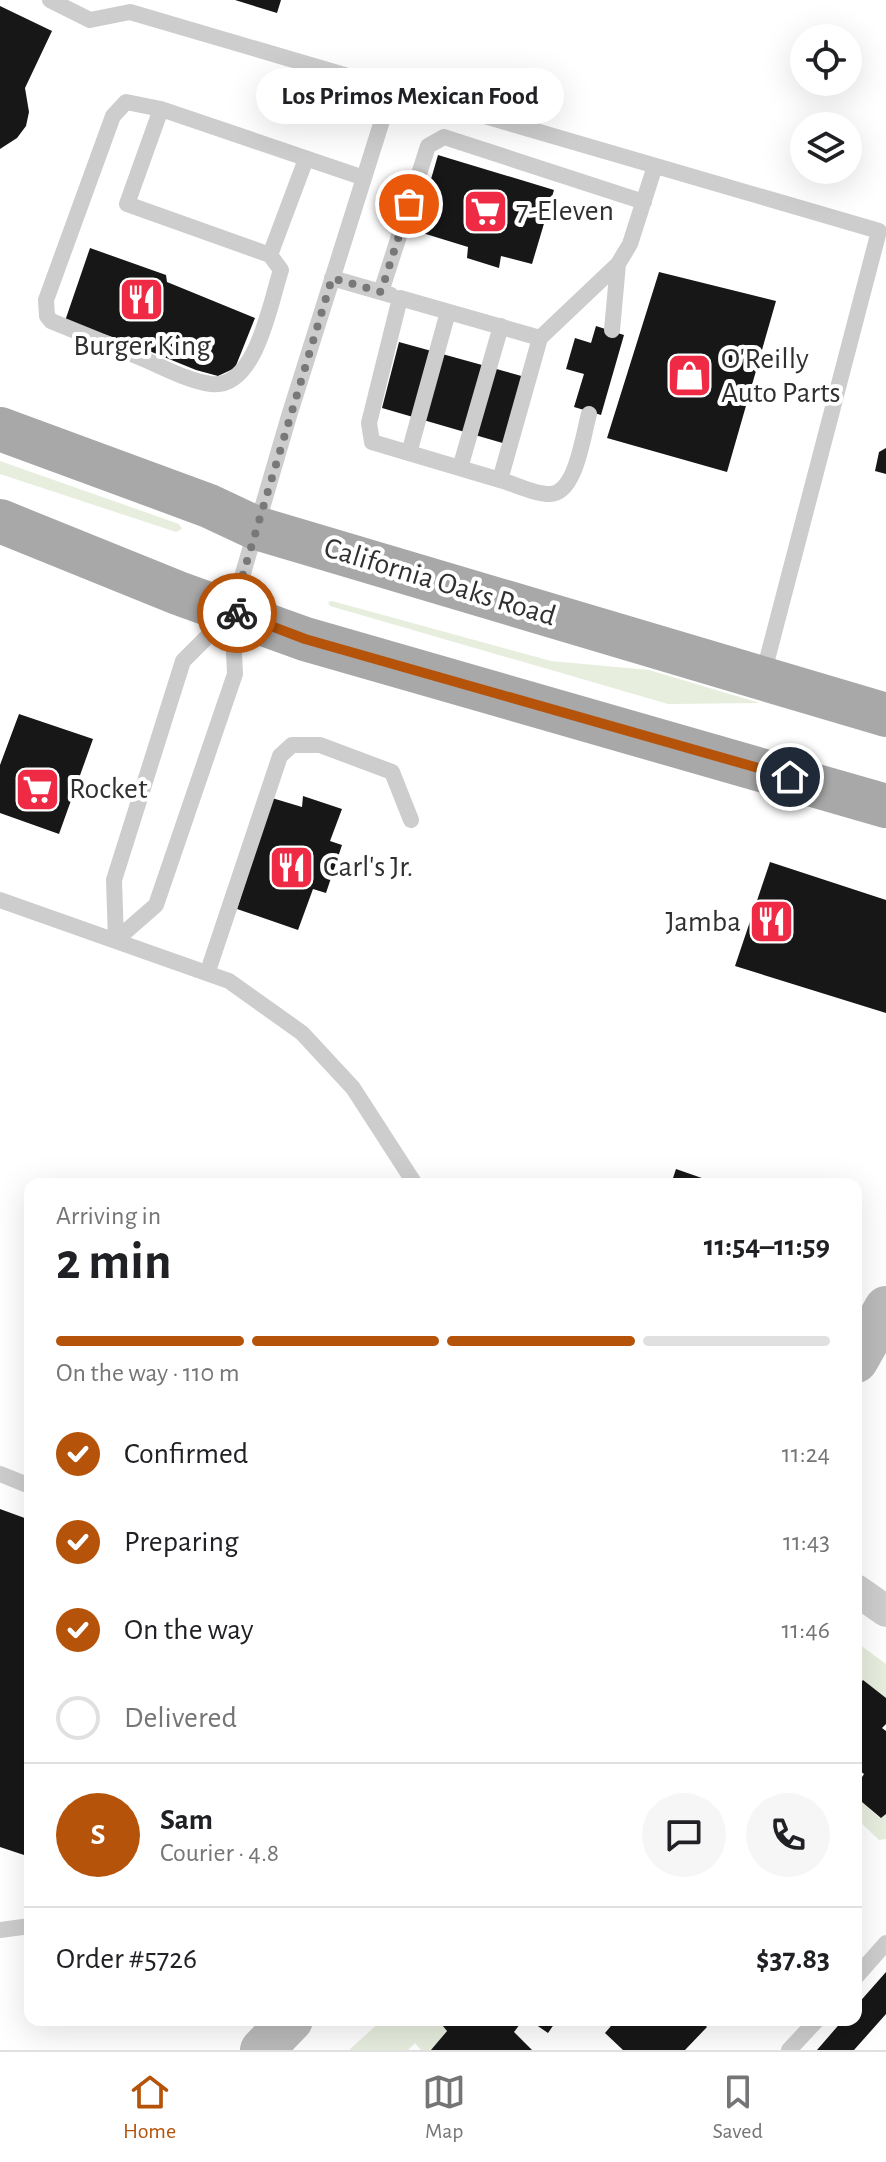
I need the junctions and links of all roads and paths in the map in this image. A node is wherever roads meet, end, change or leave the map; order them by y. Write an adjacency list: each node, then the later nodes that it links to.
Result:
1 (50, 0): 2 (lane)
2 (392, 89): 5 (lane); 6 (lane)
3 (161, 109): 4 (lane); 9 (lane); 18 (lane)
4 (306, 159): 6 (lane); 9 (lane)
5 (655, 166): 7 (lane); 8 (lane)
6 (364, 178): 11 (lane)
7 (644, 202): 10 (lane); 12 (lane)
8 (883, 232): 28 (lane)
9 (270, 255): 19 (lane)
10 (618, 264): 16 (lane); 17 (lane)
11 (332, 278): 12 (lane); 26 (lane)
12 (381, 292): 13 (lane)
13 (400, 298): 14 (lane); 22 (lane)
14 (448, 312): 15 (lane); 22 (lane)
15 (501, 326): 17 (lane); 23 (lane)
16 (612, 330)
17 (540, 338): 24 (lane)
18 (115, 347)
19 (134, 355)
20 (589, 414): 24 (lane)
21 (0, 429): 26 (main road, California Oaks Road)
22 (409, 453): 23 (lane)
23 (460, 468): 24 (lane)
24 (500, 480)
25 (0, 521): 27 (main road)
26 (256, 528): 27 (lane); 28 (main road, California Oaks Road)
27 (232, 611): 30 (main road); 33 (lane); 33 (lane)
28 (762, 679): 29 (main road, California Oaks Road)
29 (886, 715)
30 (886, 806)
31 (411, 820): 34 (lane)
32 (0, 900): 33 (lane)
33 (116, 940): 34 (lane)
34 (208, 971): 35 (lane)
35 (411, 1178)
36 (886, 1308): 37 (street)
37 (862, 1350)
38 (0, 1474): 39 (lane)
39 (24, 1484)
40 (862, 1594): 41 (street)
41 (886, 1611)
42 (24, 1927): 43 (lane)
43 (0, 1930)
44 (886, 1943): 45 (lane)
45 (862, 1970)
46 (285, 2026): 48 (street)
47 (811, 2026): 49 (lane)
48 (262, 2050)
49 (789, 2050)

